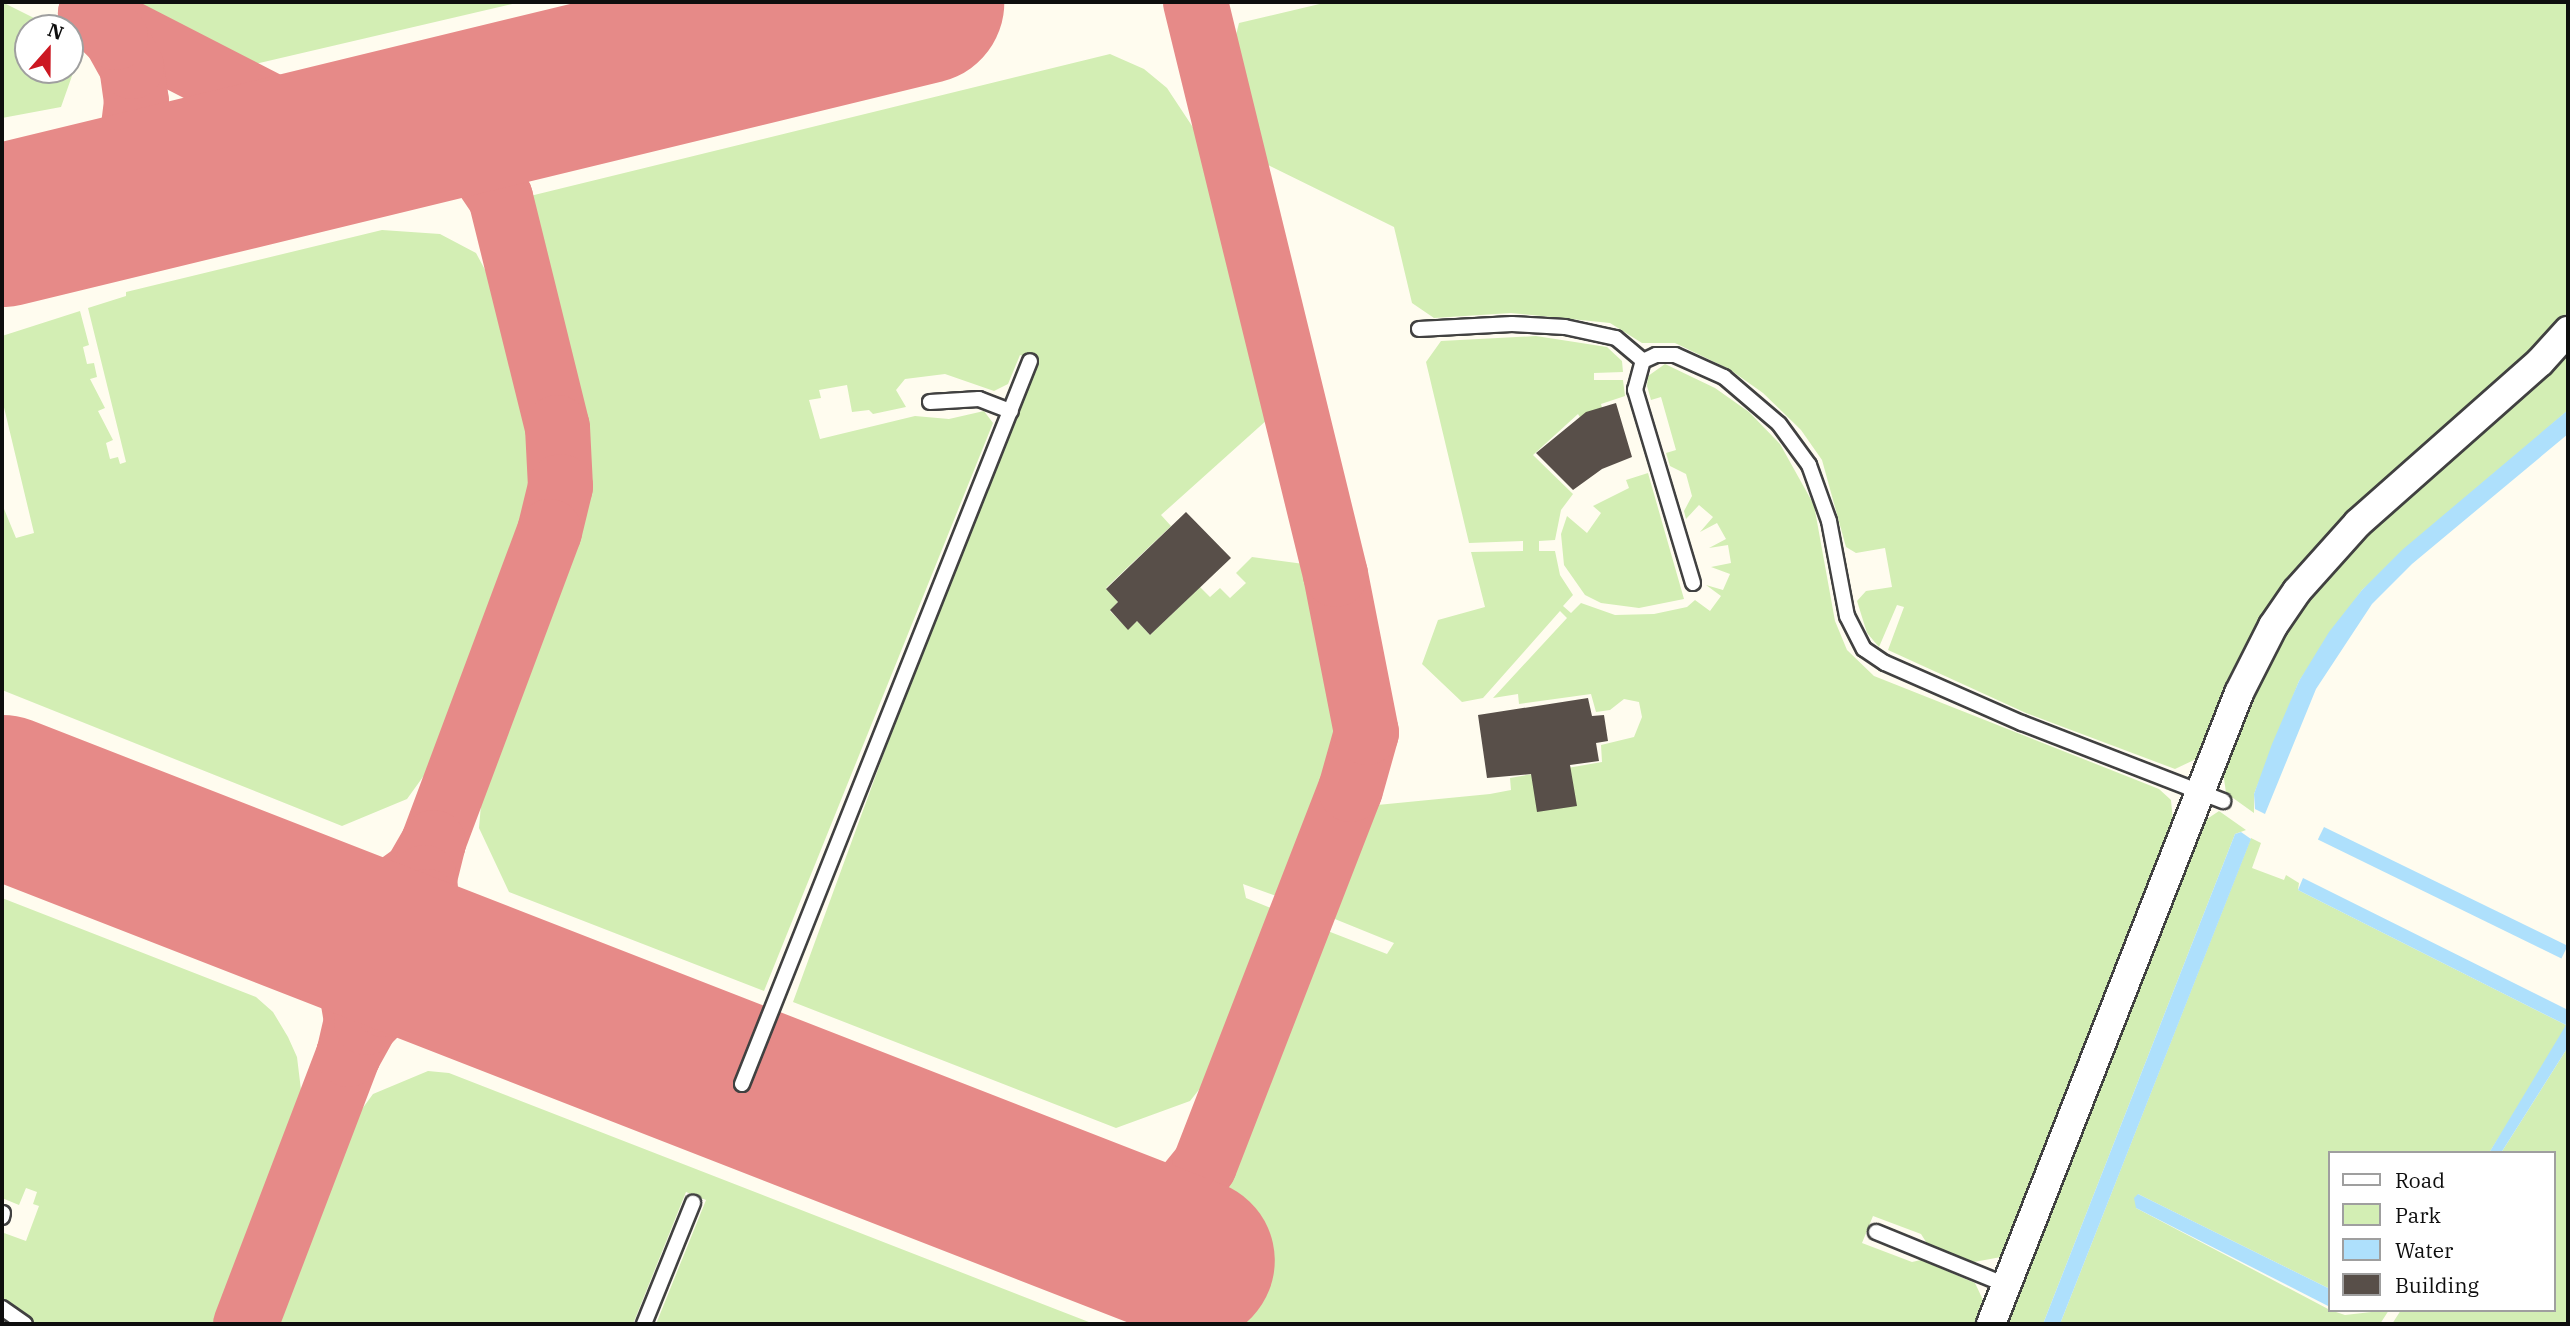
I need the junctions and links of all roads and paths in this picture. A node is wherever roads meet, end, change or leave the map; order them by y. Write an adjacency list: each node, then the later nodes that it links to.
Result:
1 (1419, 329): 4 (lane)
2 (2568, 331): 8 (street)
3 (1030, 361): 6 (lane)
4 (1643, 361): 7 (lane); 8 (lane)
5 (930, 401): 6 (lane)
6 (1011, 411): 9 (lane)
7 (1693, 583)
8 (2211, 797): 12 (street)
9 (741, 1084)
10 (693, 1203): 15 (lane)
11 (1876, 1232): 12 (lane)
12 (2006, 1285): 16 (street)
13 (2, 1308): 14 (lane)
14 (25, 1324)
15 (645, 1324)
16 (1991, 1324)

